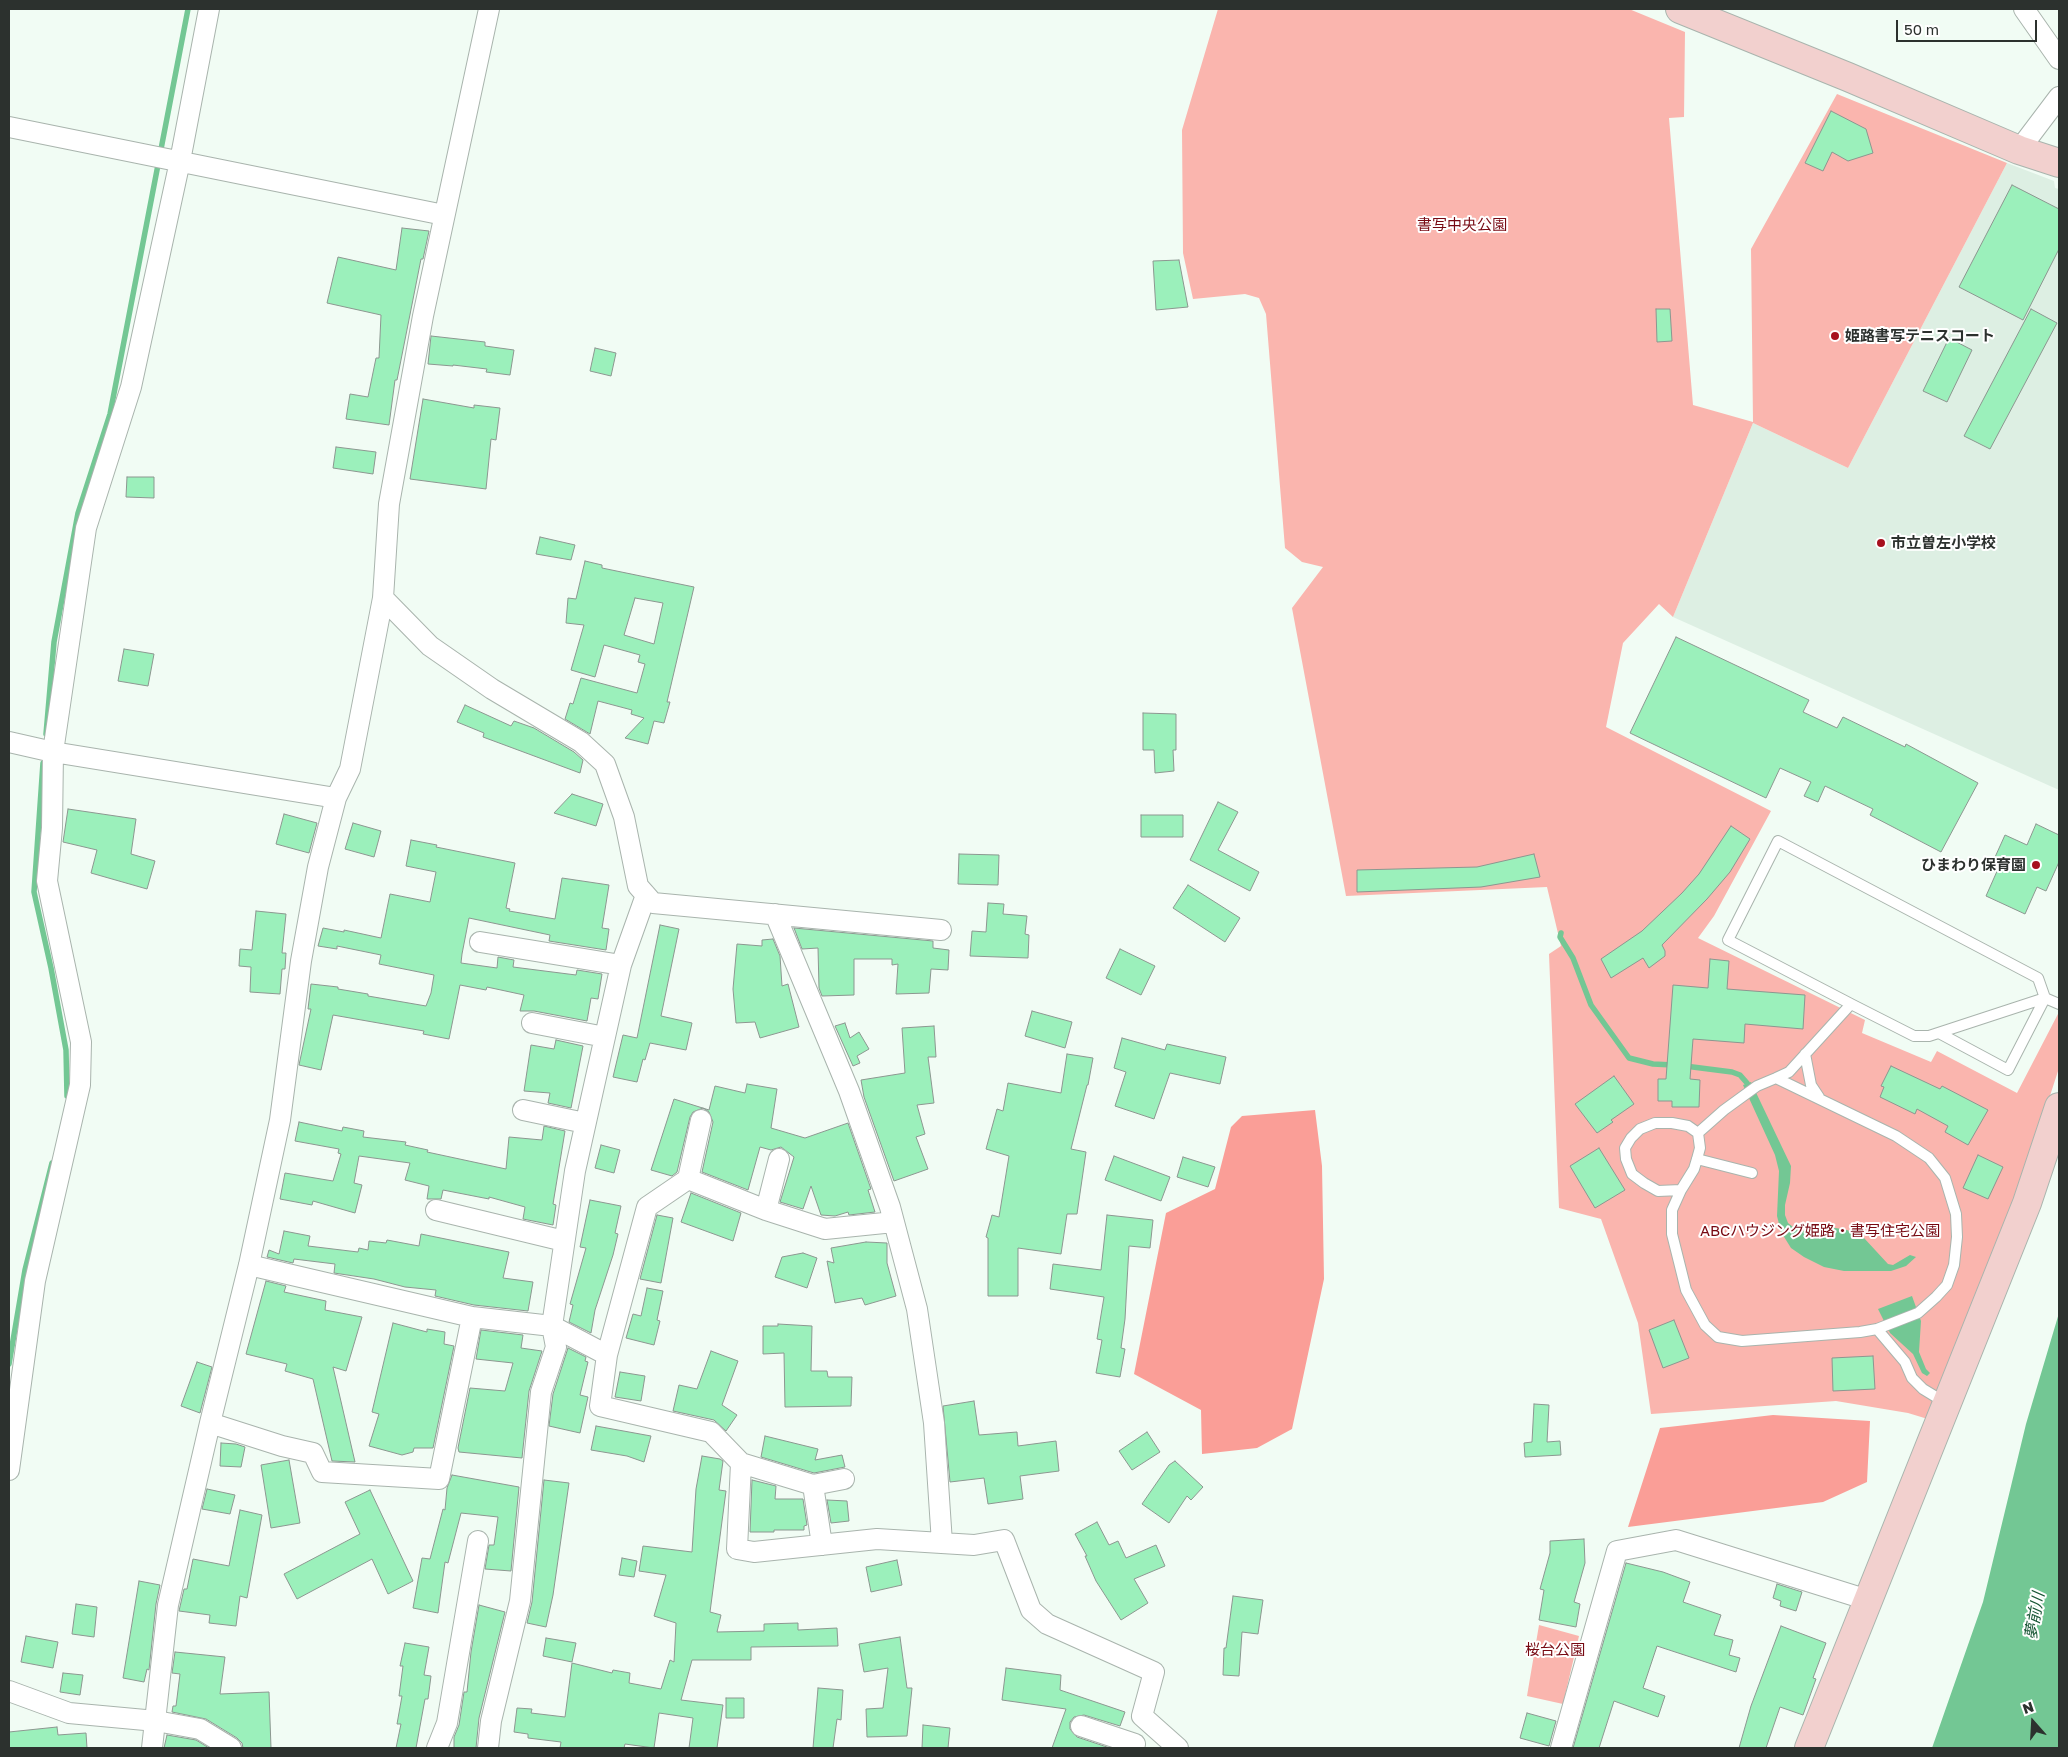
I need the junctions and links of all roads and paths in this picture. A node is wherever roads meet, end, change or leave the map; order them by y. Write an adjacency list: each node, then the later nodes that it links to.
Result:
1 (209, 9): 9 (street)
2 (489, 9): 11 (street)
3 (1680, 9): 8 (street)
4 (2032, 14): 5 (street)
5 (2059, 59)
6 (2059, 97): 8 (street)
7 (9, 127): 9 (street)
8 (2019, 150): 10 (street)
9 (180, 161): 11 (street); 14 (street)
10 (2059, 164)
11 (444, 215): 12 (street)
12 (383, 598): 15 (street); 16 (street)
13 (9, 742): 14 (street)
14 (53, 752): 15 (street); 52 (street)
15 (336, 798): 44 (street)
16 (646, 895): 17 (street); 20 (street)
17 (775, 914): 18 (street); 42 (street)
18 (941, 930)
19 (480, 942): 20 (street)
20 (621, 965): 26 (street)
21 (2045, 998): 22 (lane); 23 (lane); 25 (lane); 25 (lane)
22 (1851, 1004): 25 (lane); 27 (lane)
23 (2059, 1004)
24 (532, 1024): 26 (street)
25 (1939, 1033)
26 (605, 1038): 33 (street)
27 (1806, 1054): 28 (lane); 29 (lane)
28 (1776, 1078): 29 (lane); 34 (lane)
29 (1819, 1098): 47 (lane)
30 (2059, 1107): 49 (street)
31 (523, 1110): 33 (street)
32 (701, 1120): 38 (street)
33 (585, 1124): 43 (street)
34 (1698, 1133): 36 (lane); 39 (lane)
35 (779, 1159): 41 (street)
36 (1697, 1159): 37 (lane); 39 (lane)
37 (1752, 1173)
38 (688, 1179): 41 (street); 48 (street)
39 (1681, 1190): 47 (lane)
40 (436, 1210): 43 (street)
41 (766, 1210): 42 (street)
42 (894, 1222): 56 (street)
43 (564, 1241): 46 (street)
44 (249, 1266): 45 (street); 50 (street)
45 (472, 1317): 46 (street); 50 (street)
46 (552, 1326): 48 (street); 66 (street)
47 (1881, 1327): 49 (lane)
48 (607, 1355): 51 (street)
49 (1946, 1404): 58 (street)
50 (210, 1423): 60 (street)
51 (741, 1463): 54 (street); 57 (street)
52 (9, 1470)
53 (844, 1479): 54 (street)
54 (812, 1485): 57 (street)
55 (478, 1541): 65 (street)
56 (942, 1543): 57 (street); 67 (street)
57 (822, 1545)
58 (1868, 1600): 68 (street); 69 (street)
59 (9, 1691): 60 (street)
60 (156, 1721): 63 (street); 64 (street)
61 (1081, 1726): 62 (street)
62 (1136, 1744)
63 (152, 1748)
64 (231, 1748)
65 (437, 1748)
66 (488, 1748)
67 (1178, 1748)
68 (1562, 1748)
69 (1809, 1748)

